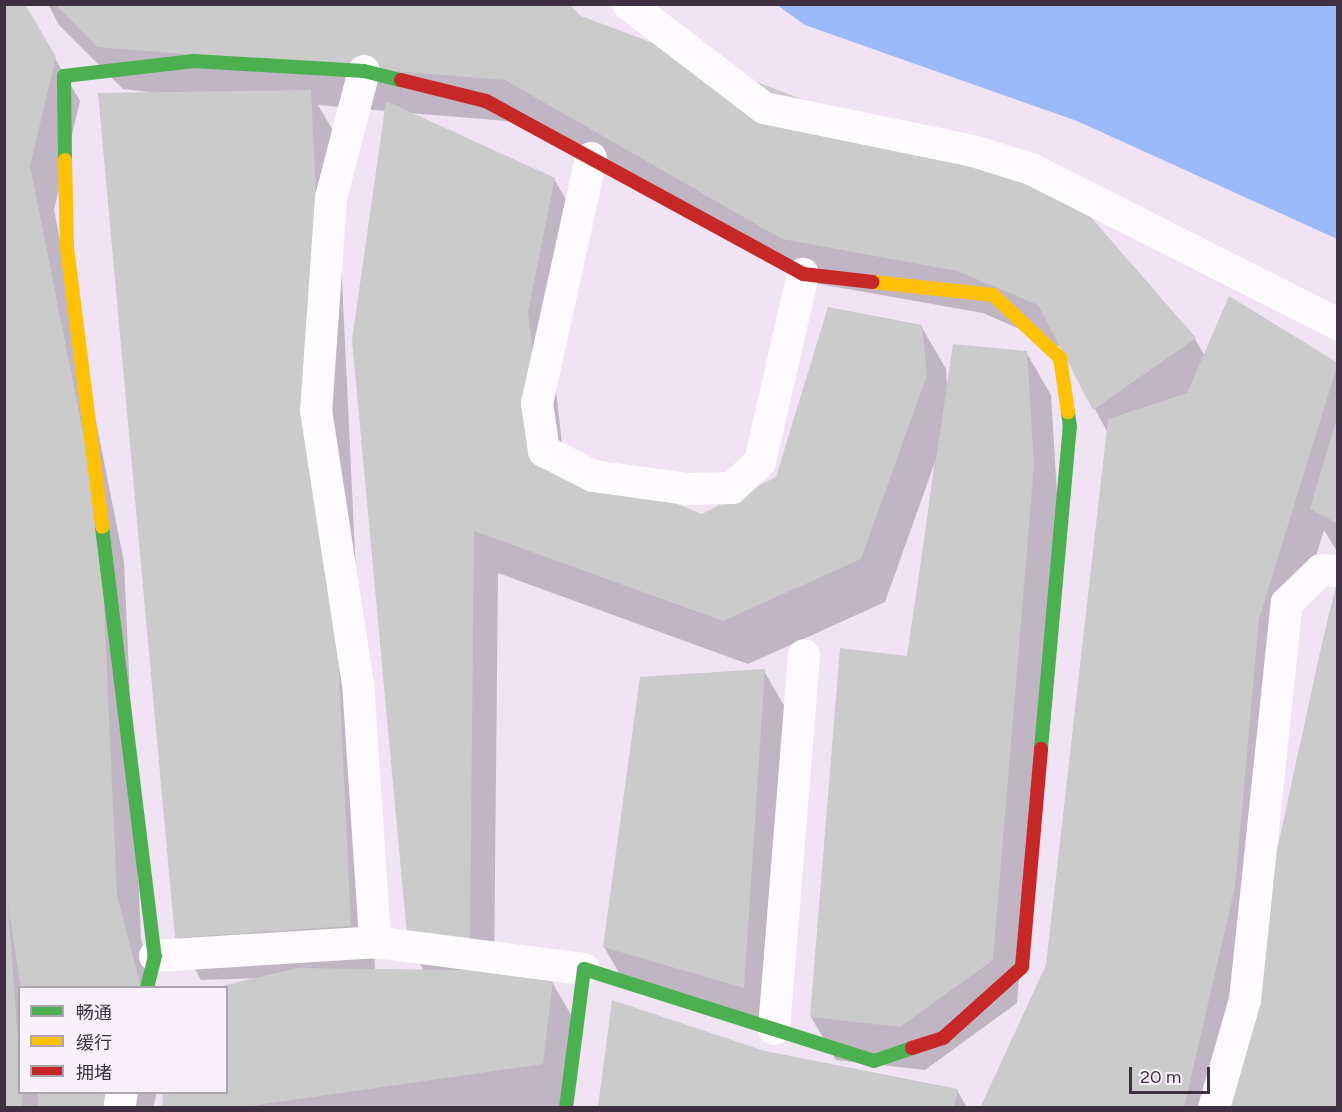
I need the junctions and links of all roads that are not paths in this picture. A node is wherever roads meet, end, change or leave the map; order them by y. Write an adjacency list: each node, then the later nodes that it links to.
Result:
1 (628, 4): 5 (street)
2 (364, 71): 3 (street); 8 (street); 9 (street)
3 (591, 158): 4 (street); 4 (street)
4 (803, 274): 12 (street)
5 (1338, 324)
6 (1338, 571): 14 (street)
7 (804, 655): 12 (street)
8 (375, 942): 9 (street); 10 (street)
9 (154, 956): 11 (street)
10 (584, 969): 12 (street); 13 (street)
11 (147, 986)
12 (774, 1029)
13 (566, 1107)
14 (1214, 1107)

